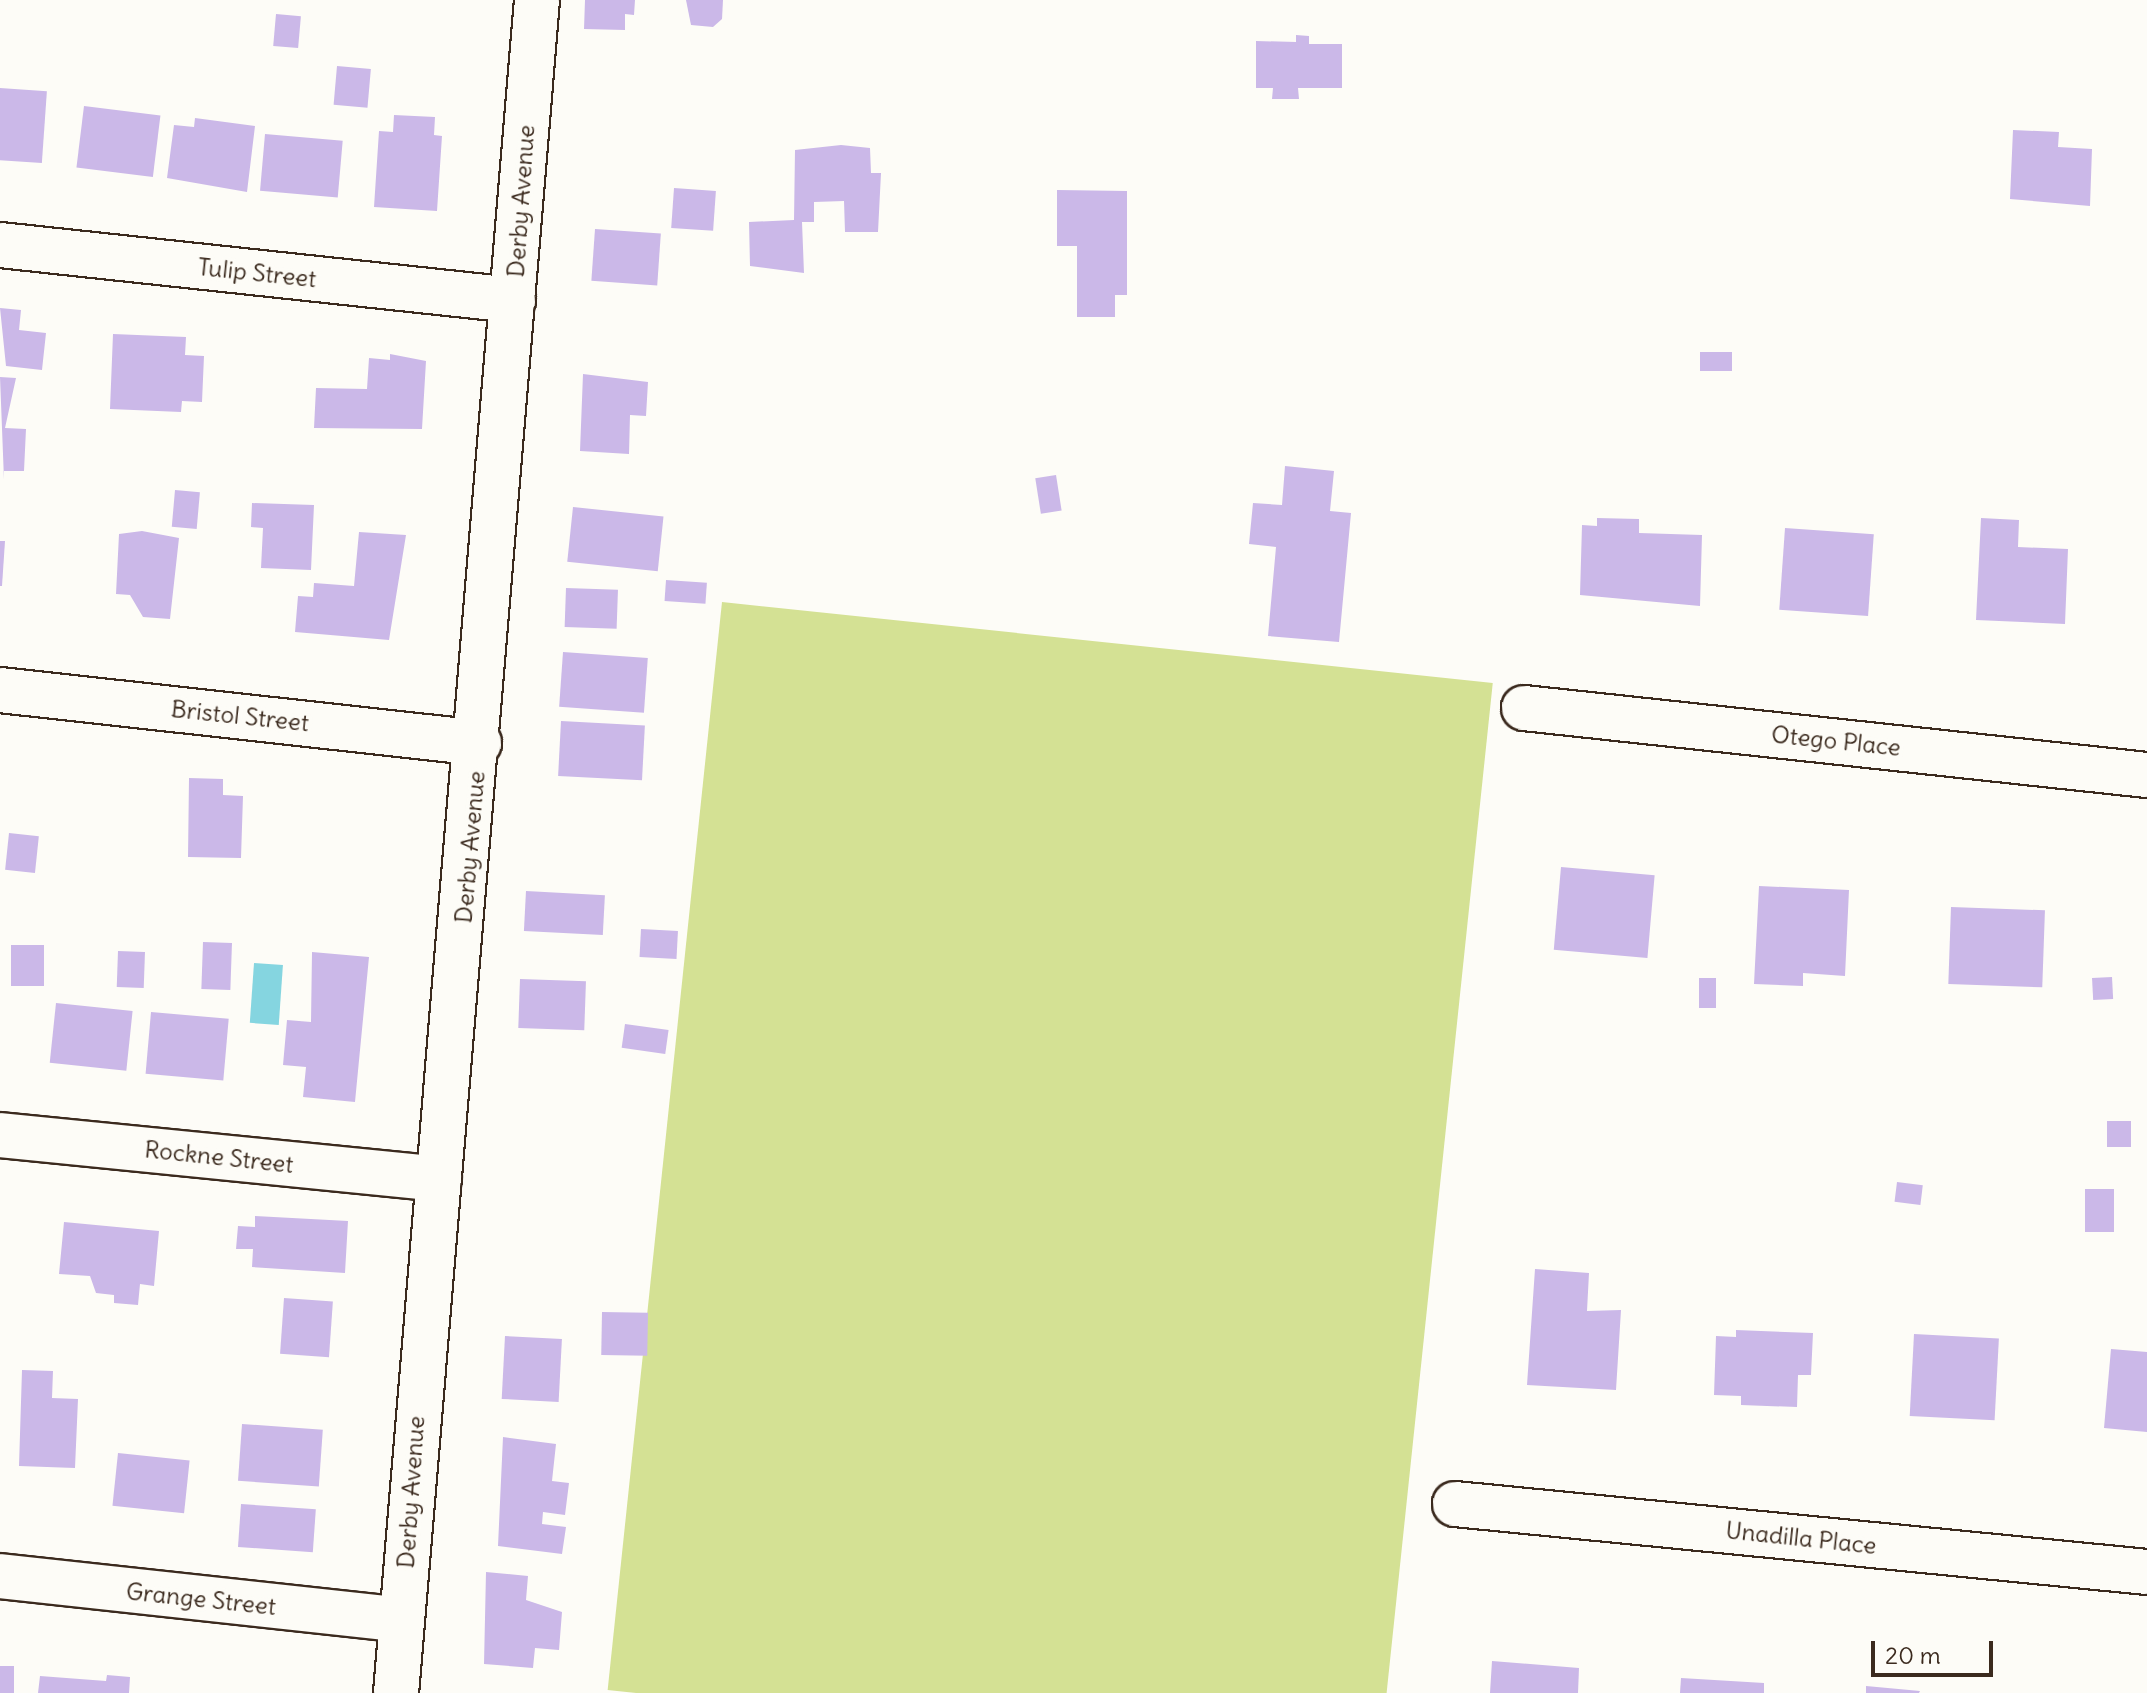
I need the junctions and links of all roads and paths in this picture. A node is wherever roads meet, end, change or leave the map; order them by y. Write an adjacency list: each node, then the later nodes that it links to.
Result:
1 (537, 0): 3 (street, Derby Avenue)
2 (0, 245): 3 (street, Tulip Street)
3 (513, 300): 6 (street, Derby Avenue)
4 (0, 690): 6 (street, Bristol Street)
5 (1524, 708): 7 (street, Otego Place)
6 (479, 743): 9 (street, Derby Avenue)
7 (2147, 775)
8 (0, 1135): 9 (street, Rockne Street)
9 (439, 1179): 13 (street, Derby Avenue)
10 (1455, 1504): 11 (street, Unadilla Place)
11 (2147, 1572)
12 (0, 1576): 13 (street, Grange Street)
13 (402, 1620): 14 (street, Derby Avenue)
14 (396, 1693)

